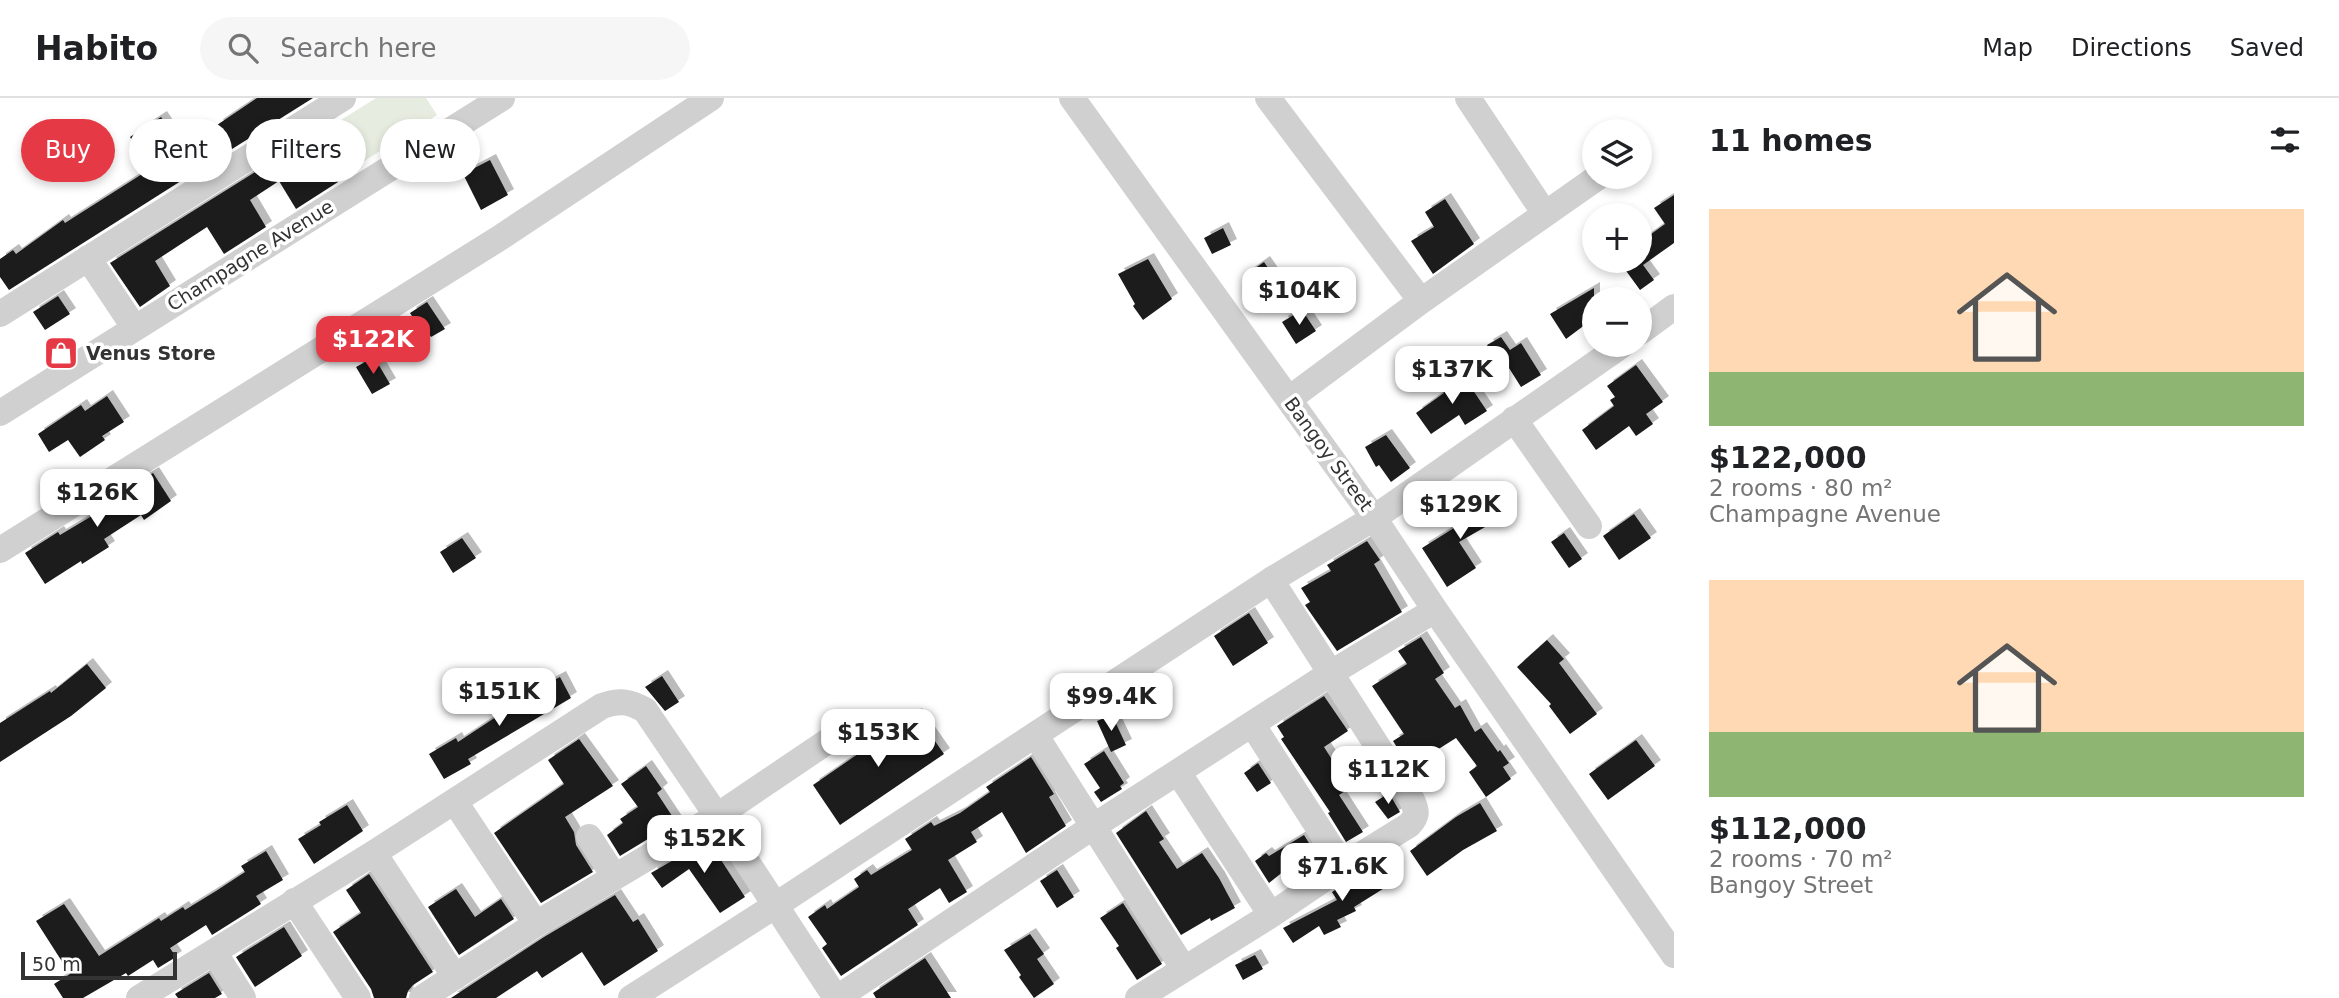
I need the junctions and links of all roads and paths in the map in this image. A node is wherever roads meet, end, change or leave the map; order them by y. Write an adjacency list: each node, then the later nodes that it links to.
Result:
1 (343, 98): 9 (street)
2 (502, 98): 14 (street, Champagne Avenue)
3 (711, 98): 21 (street)
4 (1072, 98): 16 (street, Bangoy Street)
5 (1268, 98): 10 (street)
6 (1468, 98): 8 (street)
7 (1582, 188): 8 (street)
8 (1545, 214): 10 (street)
9 (88, 258): 12 (street); 14 (street)
10 (1421, 301): 16 (street)
11 (1674, 307): 13 (street)
12 (0, 314)
13 (1652, 323)
14 (134, 327): 17 (street, Champagne Avenue)
15 (1604, 357): 18 (street)
16 (1289, 399): 19 (street, Bangoy Street)
17 (0, 413)
18 (1514, 419): 19 (street); 20 (street)
19 (1374, 518): 22 (street); 23 (street, Bangoy Street)
20 (1589, 526)
21 (0, 550)
22 (1271, 580): 24 (street); 26 (street)
23 (1435, 610): 24 (street); 41 (street, Bangoy Street)
24 (1331, 673): 25 (street); 34 (street)
25 (1252, 724): 28 (street); 34 (street)
26 (1036, 736): 31 (street); 37 (street)
27 (828, 741): 30 (street)
28 (1178, 772): 31 (street); 38 (street)
29 (455, 802): 30 (street); 33 (street); 39 (street)
30 (717, 816): 35 (street); 37 (street)
31 (1094, 826): 42 (street); 44 (street)
32 (589, 837): 35 (street)
33 (374, 853): 36 (street); 43 (street)
34 (1343, 866): 38 (street)
35 (614, 876): 39 (street)
36 (294, 901): 40 (street); 47 (street)
37 (776, 905): 44 (street); 49 (street)
38 (1271, 915): 42 (street)
39 (537, 924): 43 (street)
40 (214, 952): 45 (street); 46 (street)
41 (1674, 955)
42 (1184, 969): 50 (street)
43 (455, 977): 48 (street)
44 (850, 995)
45 (139, 998)
46 (243, 998)
47 (358, 998)
48 (422, 998)
49 (631, 998)
50 (1138, 998)

